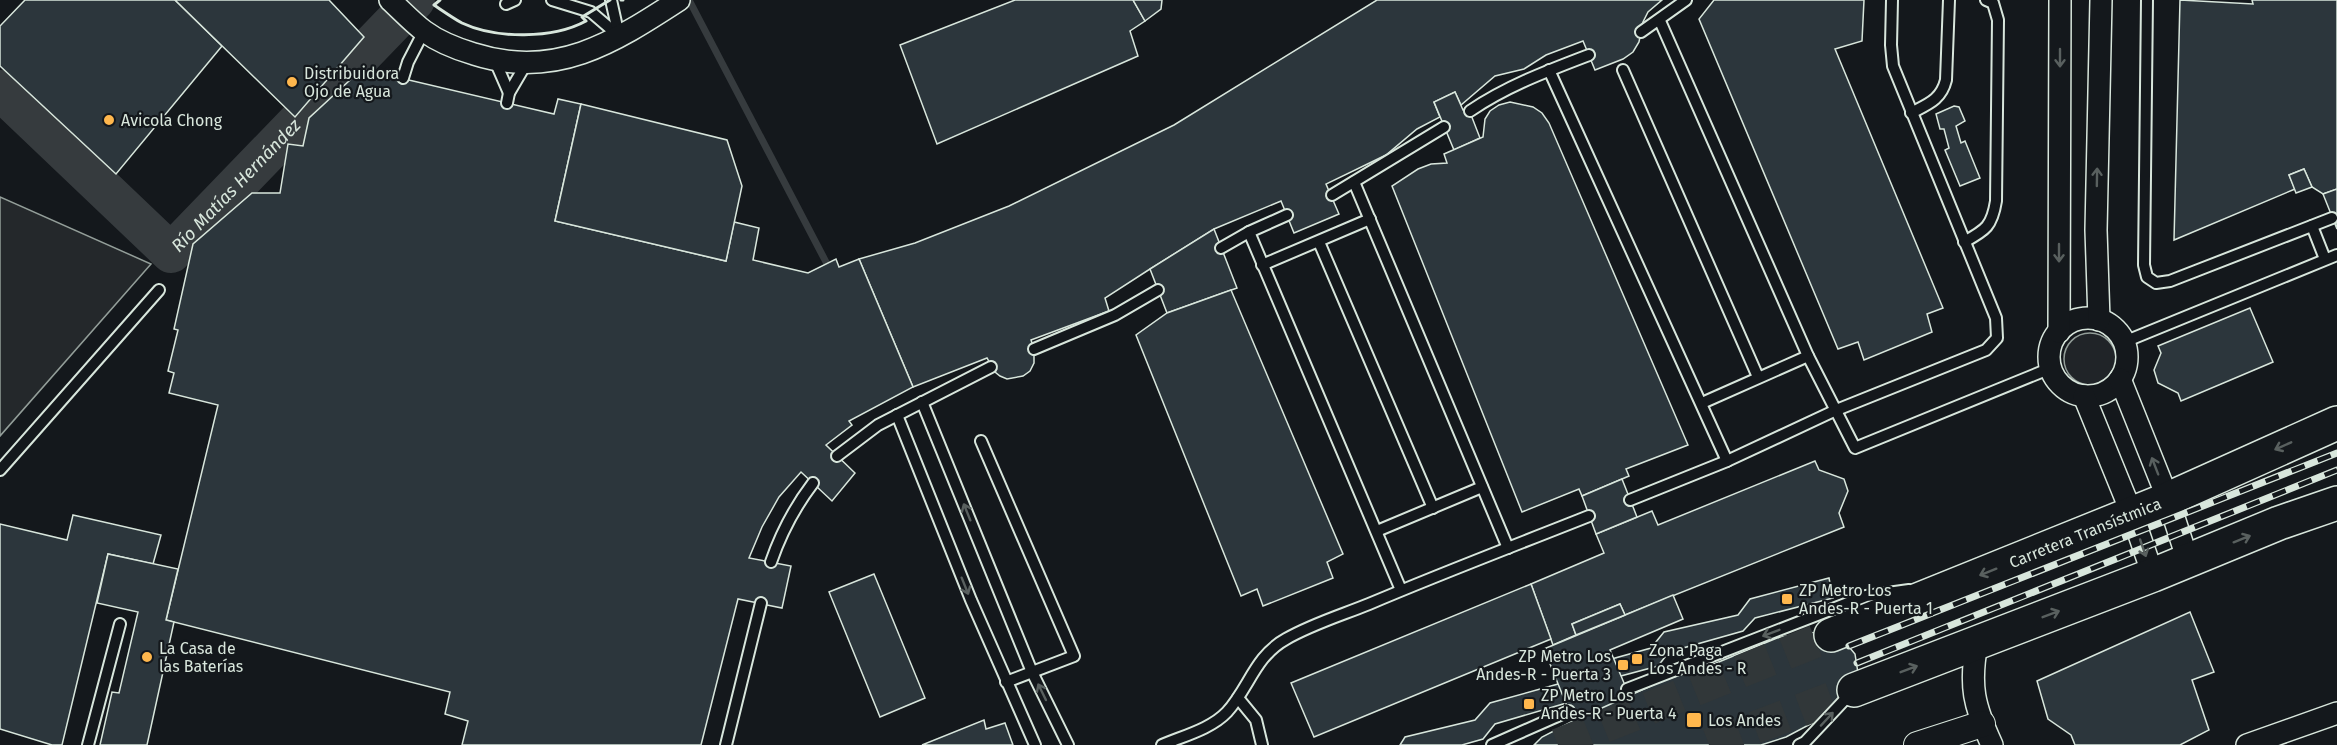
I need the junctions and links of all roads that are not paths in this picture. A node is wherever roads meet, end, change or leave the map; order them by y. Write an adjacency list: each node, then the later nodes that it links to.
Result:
1 (390, 0): 13 (street)
2 (552, 0): 15 (lane)
3 (610, 0): 15 (lane)
4 (1686, 0): 12 (lane)
5 (1892, 0): 23 (lane)
6 (1948, 0): 23 (lane)
7 (1986, 0): 33 (lane)
8 (2060, 0): 41 (street, one-way to 41)
9 (2101, 0): 40 (street, one-way to 9)
10 (2147, 0): 30 (lane)
11 (678, 1): 15 (street)
12 (1659, 21): 14 (lane); 44 (lane)
13 (418, 26): 17 (street); 21 (lane)
14 (1641, 32)
15 (619, 36): 18 (street)
16 (1589, 55): 19 (lane)
17 (495, 61): 18 (street); 18 (lane)
18 (526, 64)
19 (1549, 70): 22 (lane); 51 (lane)
20 (1623, 70): 47 (lane)
21 (404, 78)
22 (1470, 111)
23 (1911, 113): 33 (lane)
24 (1444, 127): 25 (lane)
25 (1354, 182): 26 (lane); 29 (lane)
26 (1332, 195)
27 (1287, 215): 31 (lane)
28 (2332, 218): 30 (lane)
29 (1370, 219): 32 (lane); 60 (lane)
30 (2312, 226): 36 (lane)
31 (1249, 232): 34 (lane); 37 (lane)
32 (1319, 242): 37 (lane); 64 (lane)
33 (1964, 242): 52 (lane)
34 (1221, 248)
35 (2337, 255): 36 (lane)
36 (2325, 259): 42 (lane)
37 (1262, 265): 67 (lane)
38 (1158, 290): 43 (lane)
39 (159, 291): 58 (lane)
40 (2099, 320): 41 (street); 42 (street)
41 (2059, 332): 46 (street)
42 (2124, 342): 48 (street)
43 (1034, 349)
44 (1808, 356): 47 (lane); 52 (lane)
45 (991, 367): 50 (lane)
46 (2051, 368): 49 (street); 52 (lane)
47 (1758, 377): 51 (lane)
48 (2120, 378): 49 (street); 61 (street, one-way to 48)
49 (2084, 396): 65 (street)
50 (922, 402): 53 (lane); 78 (lane, one-way to 50)
51 (1702, 403): 57 (lane)
52 (1834, 411): 57 (lane)
53 (897, 415): 56 (lane); 79 (lane, one-way to 79)
54 (2337, 423): 61 (main road, Carretera Transístmica, one-way to 61)
55 (981, 441): 78 (lane)
56 (837, 456)
57 (1727, 461): 62 (lane)
58 (0, 470)
59 (813, 483): 70 (lane)
60 (1482, 487): 64 (lane); 68 (lane)
61 (2168, 499): 65 (main road, Carretera Transístmica); 69 (street)
62 (1630, 500)
63 (2337, 503): 69 (main road, one-way to 63)
64 (1433, 508): 67 (lane)
65 (2132, 514): 71 (street, one-way to 71); 72 (main road, Carretera Transístmica, one-way to 72)
66 (1589, 516): 68 (lane)
67 (1377, 531): 73 (lane)
68 (1508, 548): 73 (lane)
69 (2188, 561): 71 (main road)
70 (771, 562)
71 (2153, 575): 77 (main road, one-way to 71)
72 (1948, 588): 76 (main road, Carretera Transístmica); 80 (lane, one-way to 80)
73 (1401, 590): 82 (lane)
74 (761, 603): 87 (lane)
75 (120, 624): 86 (lane)
76 (1831, 635)
77 (1977, 643): 81 (main road, one-way to 77); 85 (street)
78 (1032, 672): 79 (lane); 89 (lane, one-way to 78)
79 (1006, 682): 88 (lane)
80 (1627, 689)
81 (1854, 690): 93 (lane, one-way to 81)
82 (1238, 698): 90 (lane); 91 (lane)
83 (1569, 711): 92 (lane)
84 (2337, 713): 95 (street)
85 (1987, 734): 94 (street)
86 (88, 745)
87 (726, 745)
88 (1035, 745)
89 (1068, 745)
90 (1162, 745)
91 (1262, 745)
92 (1492, 745)
93 (1798, 745)
94 (1917, 745)
95 (2247, 745)

